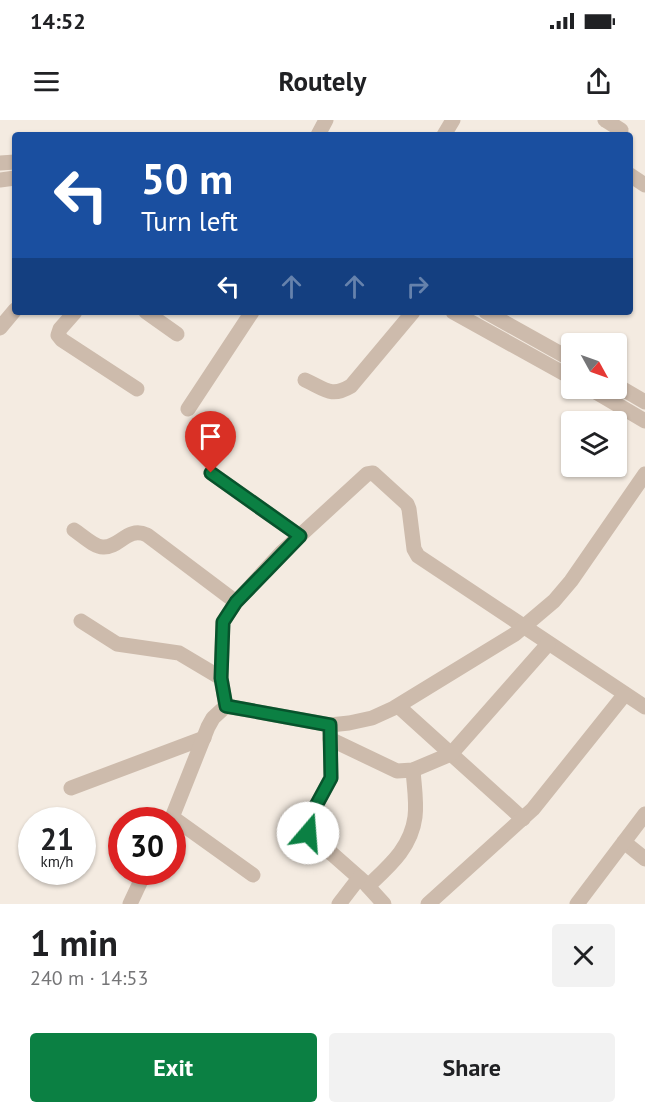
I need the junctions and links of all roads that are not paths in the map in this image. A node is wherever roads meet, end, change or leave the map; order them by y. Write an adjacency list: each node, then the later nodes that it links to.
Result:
1 (605, 120): 2 (street)
2 (622, 128)
3 (12, 314): 10 (street)
4 (72, 315): 15 (street)
5 (150, 315): 11 (street)
6 (250, 315): 19 (street)
7 (410, 315): 14 (street)
8 (458, 315): 13 (street)
9 (491, 315): 12 (street)
10 (0, 328)
11 (177, 334)
12 (561, 354)
13 (561, 372)
14 (305, 380)
15 (137, 389)
16 (627, 391): 18 (street)
17 (608, 399): 20 (street)
18 (645, 402)
19 (188, 409)
20 (645, 421)
21 (211, 473): 24 (street)
22 (645, 474): 27 (street)
23 (74, 530): 25 (street)
24 (300, 536): 25 (street); 27 (street)
25 (236, 602): 29 (street)
26 (81, 621): 29 (street)
27 (523, 628): 28 (street); 32 (street)
28 (548, 644): 30 (street); 36 (street)
29 (221, 678): 31 (street)
30 (625, 694): 33 (street); 41 (street)
31 (226, 706): 34 (street); 35 (street)
32 (398, 706): 34 (street); 36 (street)
33 (645, 707)
34 (330, 732): 37 (street); 46 (street)
35 (204, 738): 38 (street); 39 (street)
36 (451, 754): 37 (street); 41 (street)
37 (413, 770): 46 (street)
38 (71, 788)
39 (177, 807)
40 (645, 814): 43 (street)
41 (523, 819): 51 (street)
42 (186, 829): 45 (street)
43 (624, 842): 44 (street); 52 (street)
44 (645, 859)
45 (253, 875)
46 (364, 882): 49 (street); 50 (street)
47 (140, 885): 48 (street)
48 (130, 904)
49 (339, 904)
50 (384, 904)
51 (428, 904)
52 (577, 904)

